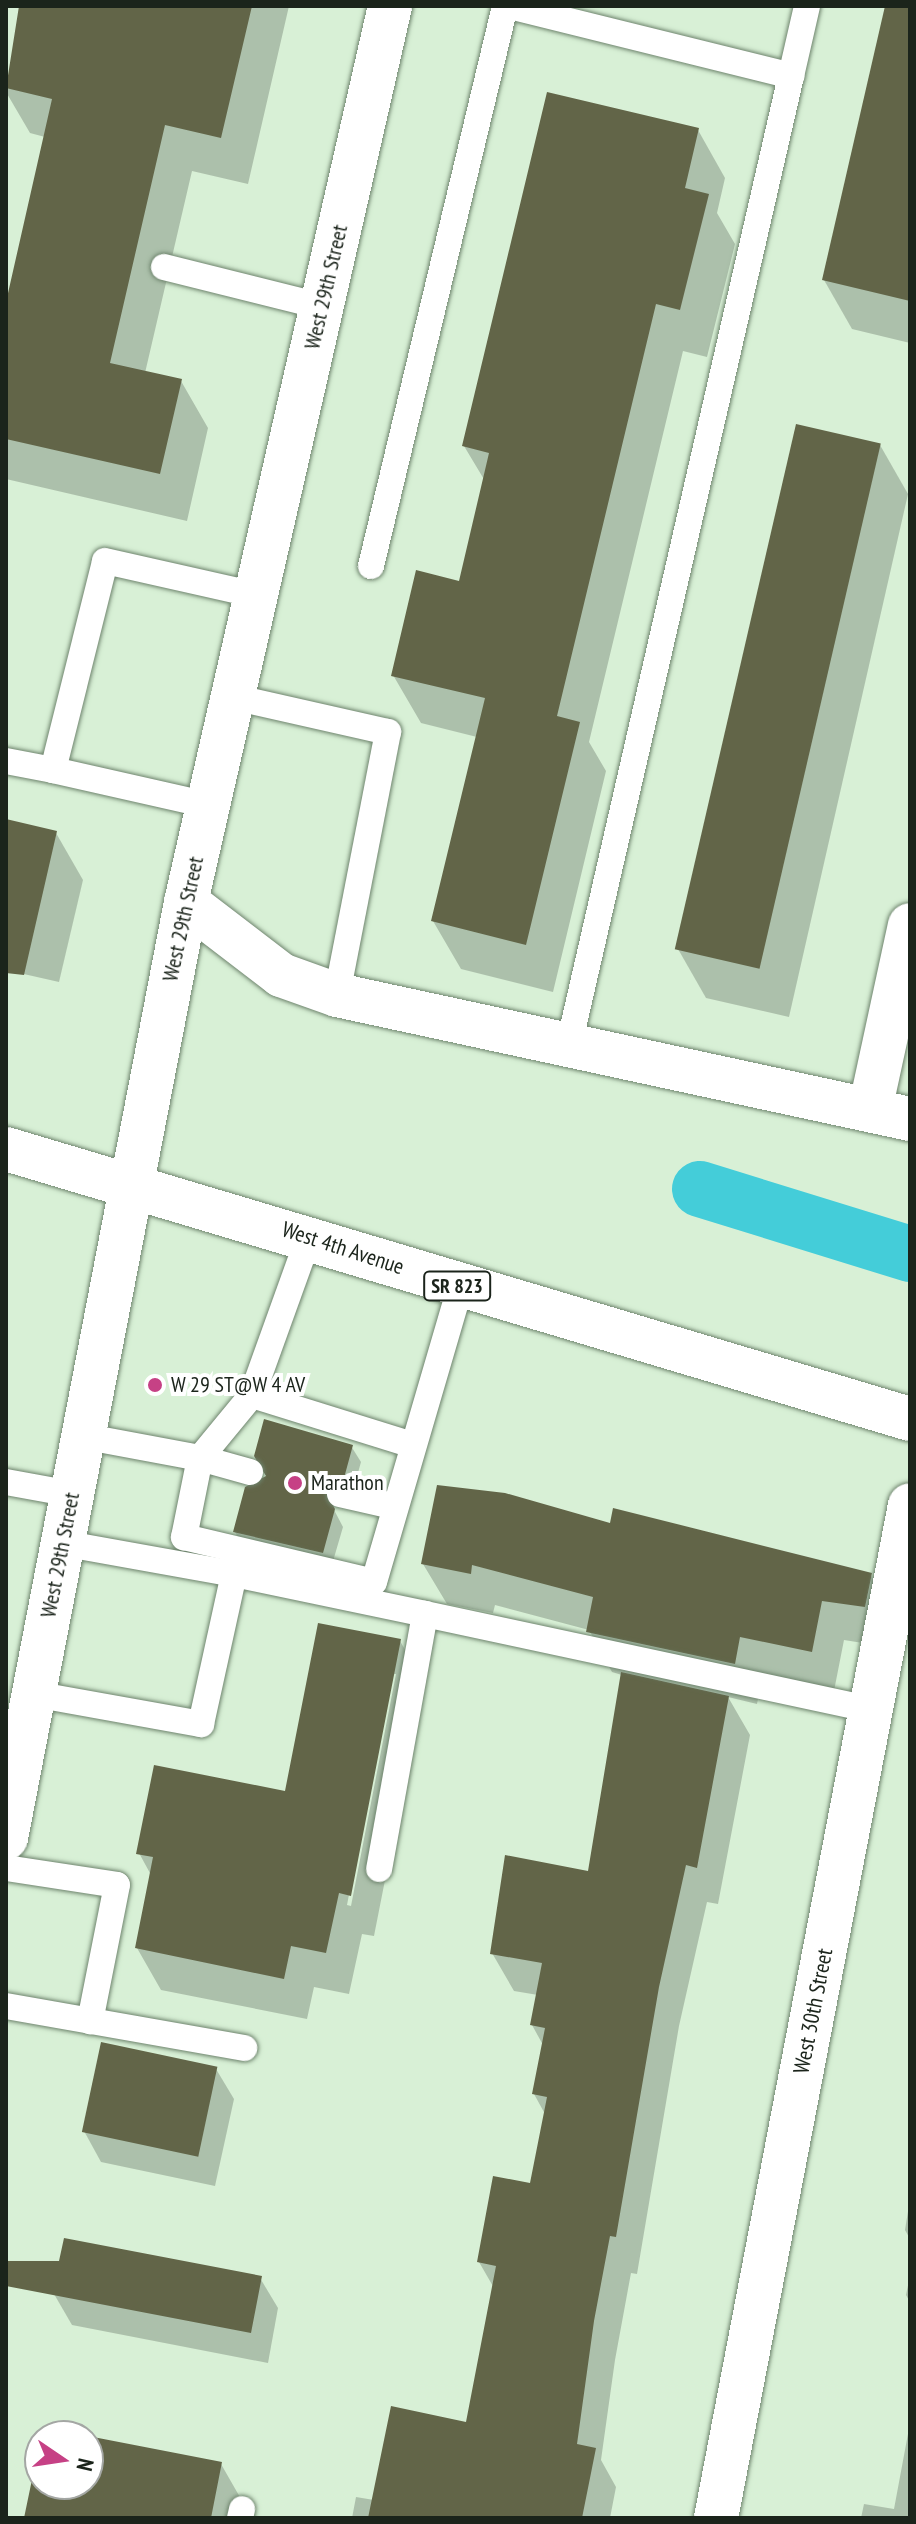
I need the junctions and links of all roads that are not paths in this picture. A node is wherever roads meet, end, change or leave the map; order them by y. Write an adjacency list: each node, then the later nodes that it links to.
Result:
1 (390, 6): 6 (street, West 29th Street)
2 (507, 6): 4 (lane); 7 (lane)
3 (807, 6): 4 (lane)
4 (791, 76): 16 (lane)
5 (164, 267): 6 (lane)
6 (321, 306): 8 (street, West 29th Street)
7 (371, 566)
8 (256, 595): 9 (street, West 29th Street); 11 (lane)
9 (233, 697): 12 (street, West 29th Street); 15 (lane)
10 (6, 761): 11 (lane)
11 (53, 770): 12 (lane)
12 (208, 805): 13 (street, West 29th Street)
13 (186, 902): 15 (street); 19 (street, West 29th Street)
14 (910, 925): 17 (street)
15 (337, 995): 16 (street)
16 (568, 1049): 17 (street)
17 (890, 1115)
18 (6, 1149): 19 (street, West 4th Avenue / SR 823)
19 (128, 1184): 20 (street, West 4th Avenue / SR 823); 24 (street, West 29th Street)
20 (310, 1234): 21 (street, West 4th Avenue / SR 823); 22 (lane)
21 (460, 1287): 23 (street, West 4th Avenue / SR 823); 25 (lane)
22 (252, 1395): 25 (lane); 26 (lane)
23 (910, 1419)
24 (82, 1436): 26 (lane); 29 (street, West 29th Street)
25 (409, 1444): 32 (lane)
26 (200, 1458): 27 (lane); 32 (lane)
27 (250, 1472)
28 (6, 1482): 29 (lane)
29 (72, 1494): 33 (street, West 29th Street)
30 (340, 1494): 32 (lane)
31 (910, 1505): 37 (street, West 30th Street)
32 (392, 1506)
33 (62, 1543): 34 (lane); 36 (street, West 29th Street)
34 (234, 1574): 35 (lane); 36 (lane)
35 (425, 1614): 37 (lane); 40 (lane)
36 (34, 1694): 38 (street, West 29th Street)
37 (871, 1710): 44 (street, West 30th Street)
38 (6, 1838)
39 (6, 1868): 42 (lane)
40 (379, 1869)
41 (6, 2006): 42 (lane)
42 (90, 2021): 43 (lane)
43 (244, 2048)
44 (716, 2518)

